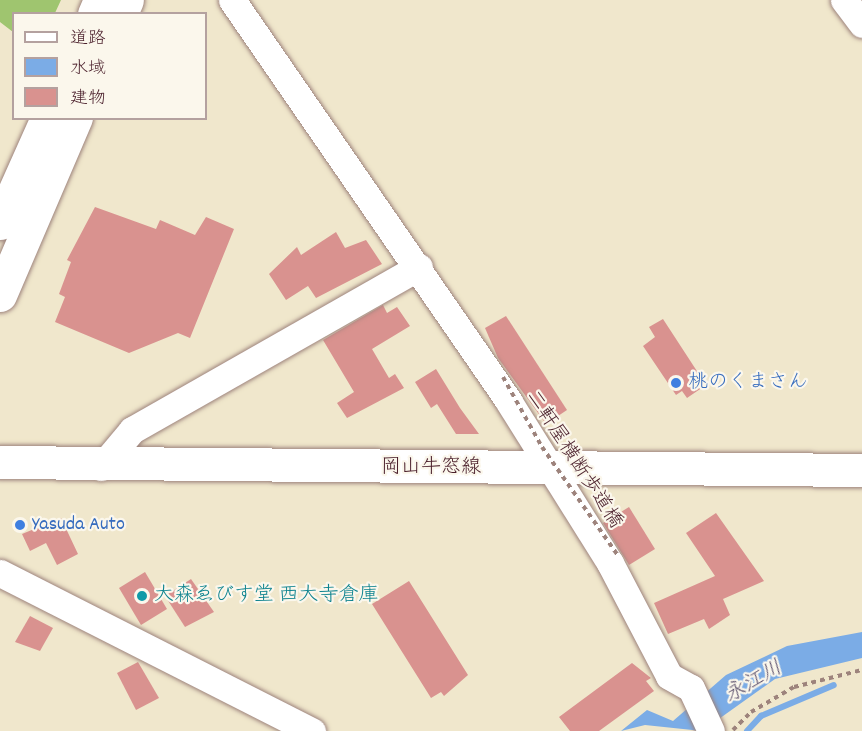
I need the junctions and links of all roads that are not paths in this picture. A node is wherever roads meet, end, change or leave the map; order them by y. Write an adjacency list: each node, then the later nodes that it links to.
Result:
1 (232, 0): 7 (street)
2 (844, 0): 3 (street)
3 (862, 24)
4 (46, 120): 6 (main road)
5 (75, 120): 8 (main road)
6 (0, 223)
7 (419, 267): 10 (street); 11 (street)
8 (0, 295)
9 (0, 462): 10 (main road, 岡山牛窓線)
10 (101, 467): 11 (main road, 岡山牛窓線)
11 (549, 467): 12 (main road, 岡山牛窓線); 15 (street)
12 (862, 471)
13 (0, 573): 14 (street)
14 (312, 731)
15 (711, 731)

